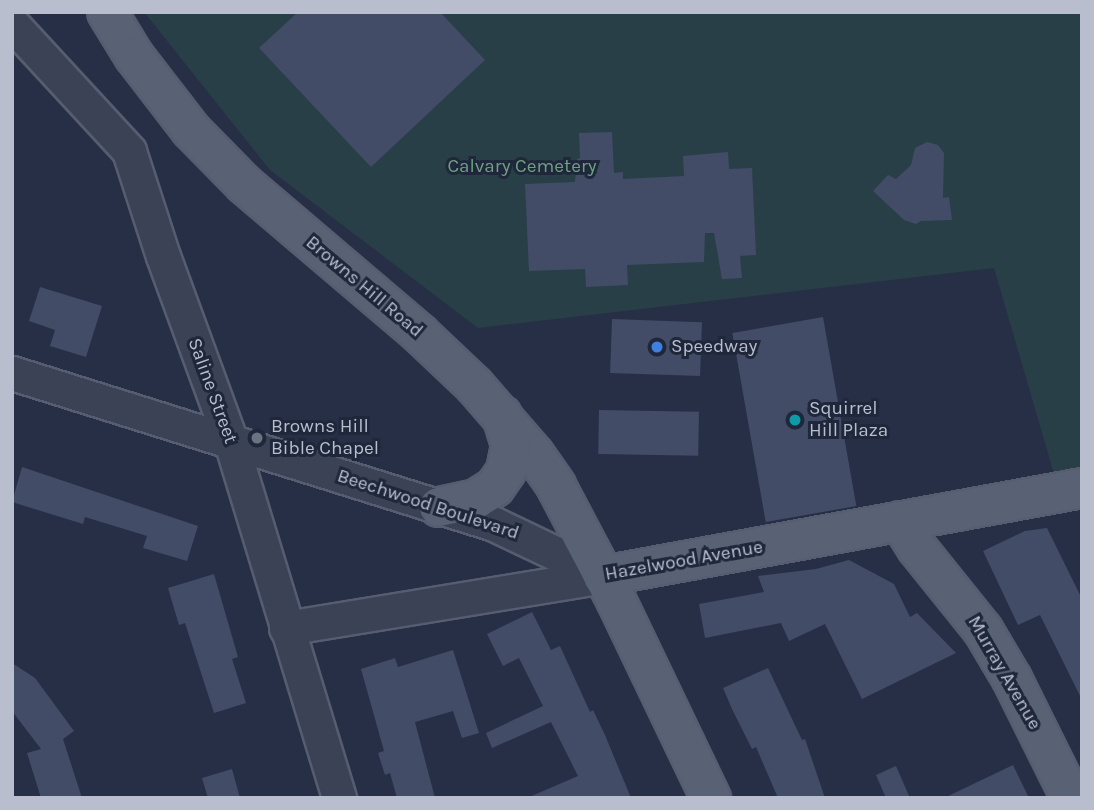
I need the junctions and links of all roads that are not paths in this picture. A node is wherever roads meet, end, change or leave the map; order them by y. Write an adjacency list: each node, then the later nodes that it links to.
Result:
1 (107, 12): 4 (main road, Browns Hill Road)
2 (12, 24): 5 (street, Saline Street)
3 (12, 373): 5 (street, Beechwood Boulevard)
4 (502, 415): 7 (main road); 9 (main road, Browns Hill Road)
5 (231, 442): 7 (street, Beechwood Boulevard); 10 (street, Saline Street)
6 (1082, 488): 8 (main road, Hazelwood Avenue)
7 (439, 507): 9 (street, Beechwood Boulevard)
8 (900, 521): 9 (main road, Hazelwood Avenue); 13 (main road, Murray Avenue)
9 (603, 576): 10 (street, Hazelwood Avenue); 12 (main road)
10 (286, 628): 11 (street, Saline Street)
11 (339, 798)
12 (711, 798)
13 (1071, 798)

